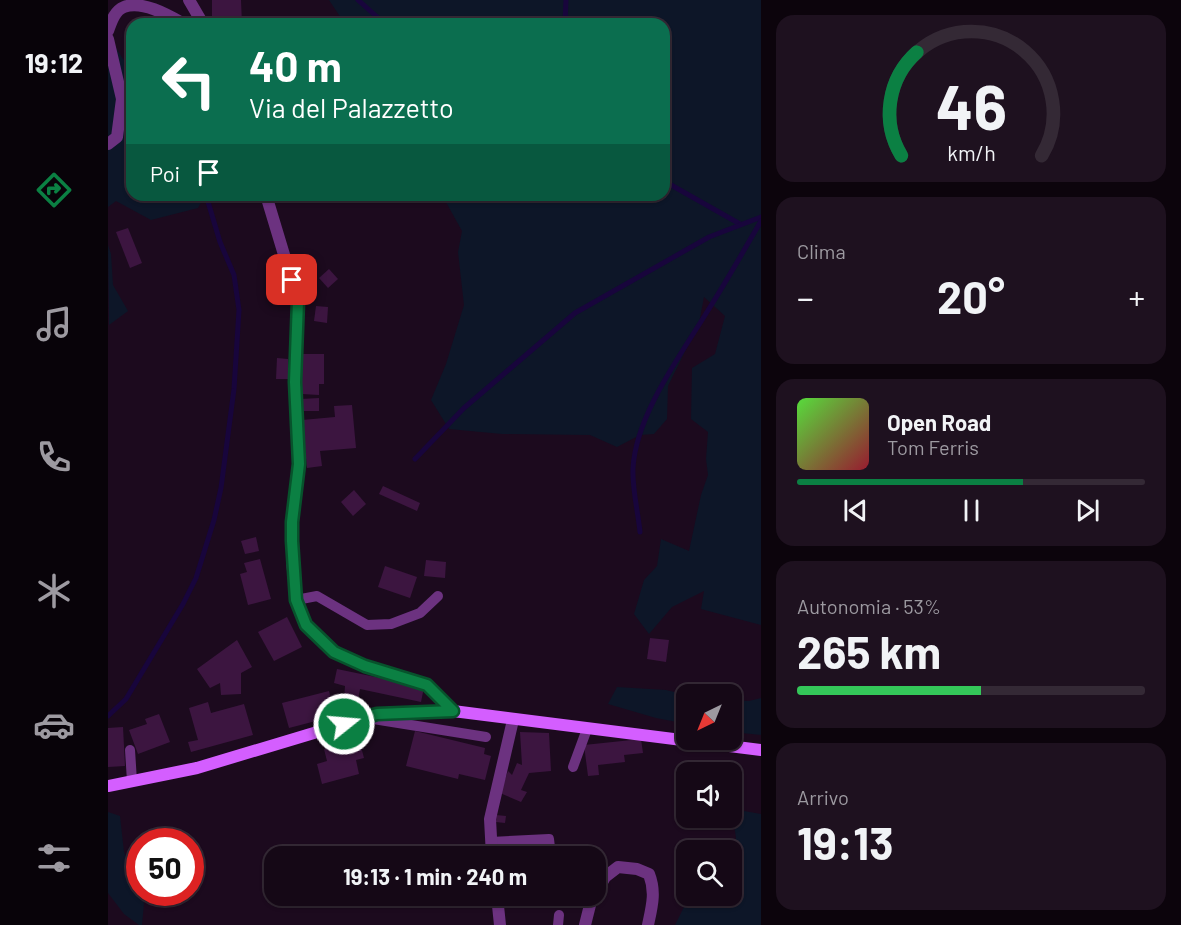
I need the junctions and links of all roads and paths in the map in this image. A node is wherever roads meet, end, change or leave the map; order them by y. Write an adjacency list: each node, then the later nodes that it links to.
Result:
1 (189, 0): 3 (street)
2 (170, 18): 4 (street)
3 (200, 18)
4 (108, 32)
5 (108, 39): 6 (street)
6 (108, 144)
7 (268, 201): 9 (street)
8 (438, 596): 9 (lane)
9 (296, 600): 10 (street)
10 (453, 711): 11 (main road); 12 (main road)
11 (365, 717): 14 (lane); 18 (main road)
12 (513, 720): 13 (main road); 20 (street)
13 (587, 729): 16 (main road); 17 (lane)
14 (486, 737)
15 (130, 750): 18 (lane)
16 (761, 750)
17 (573, 766)
18 (132, 781): 19 (main road)
19 (108, 786)
20 (491, 842): 21 (street); 22 (lane)
21 (491, 846)
22 (550, 846)
23 (606, 876): 28 (street)
24 (498, 906): 26 (street)
25 (591, 906): 27 (street)
26 (500, 925)
27 (585, 925)
28 (648, 925)

